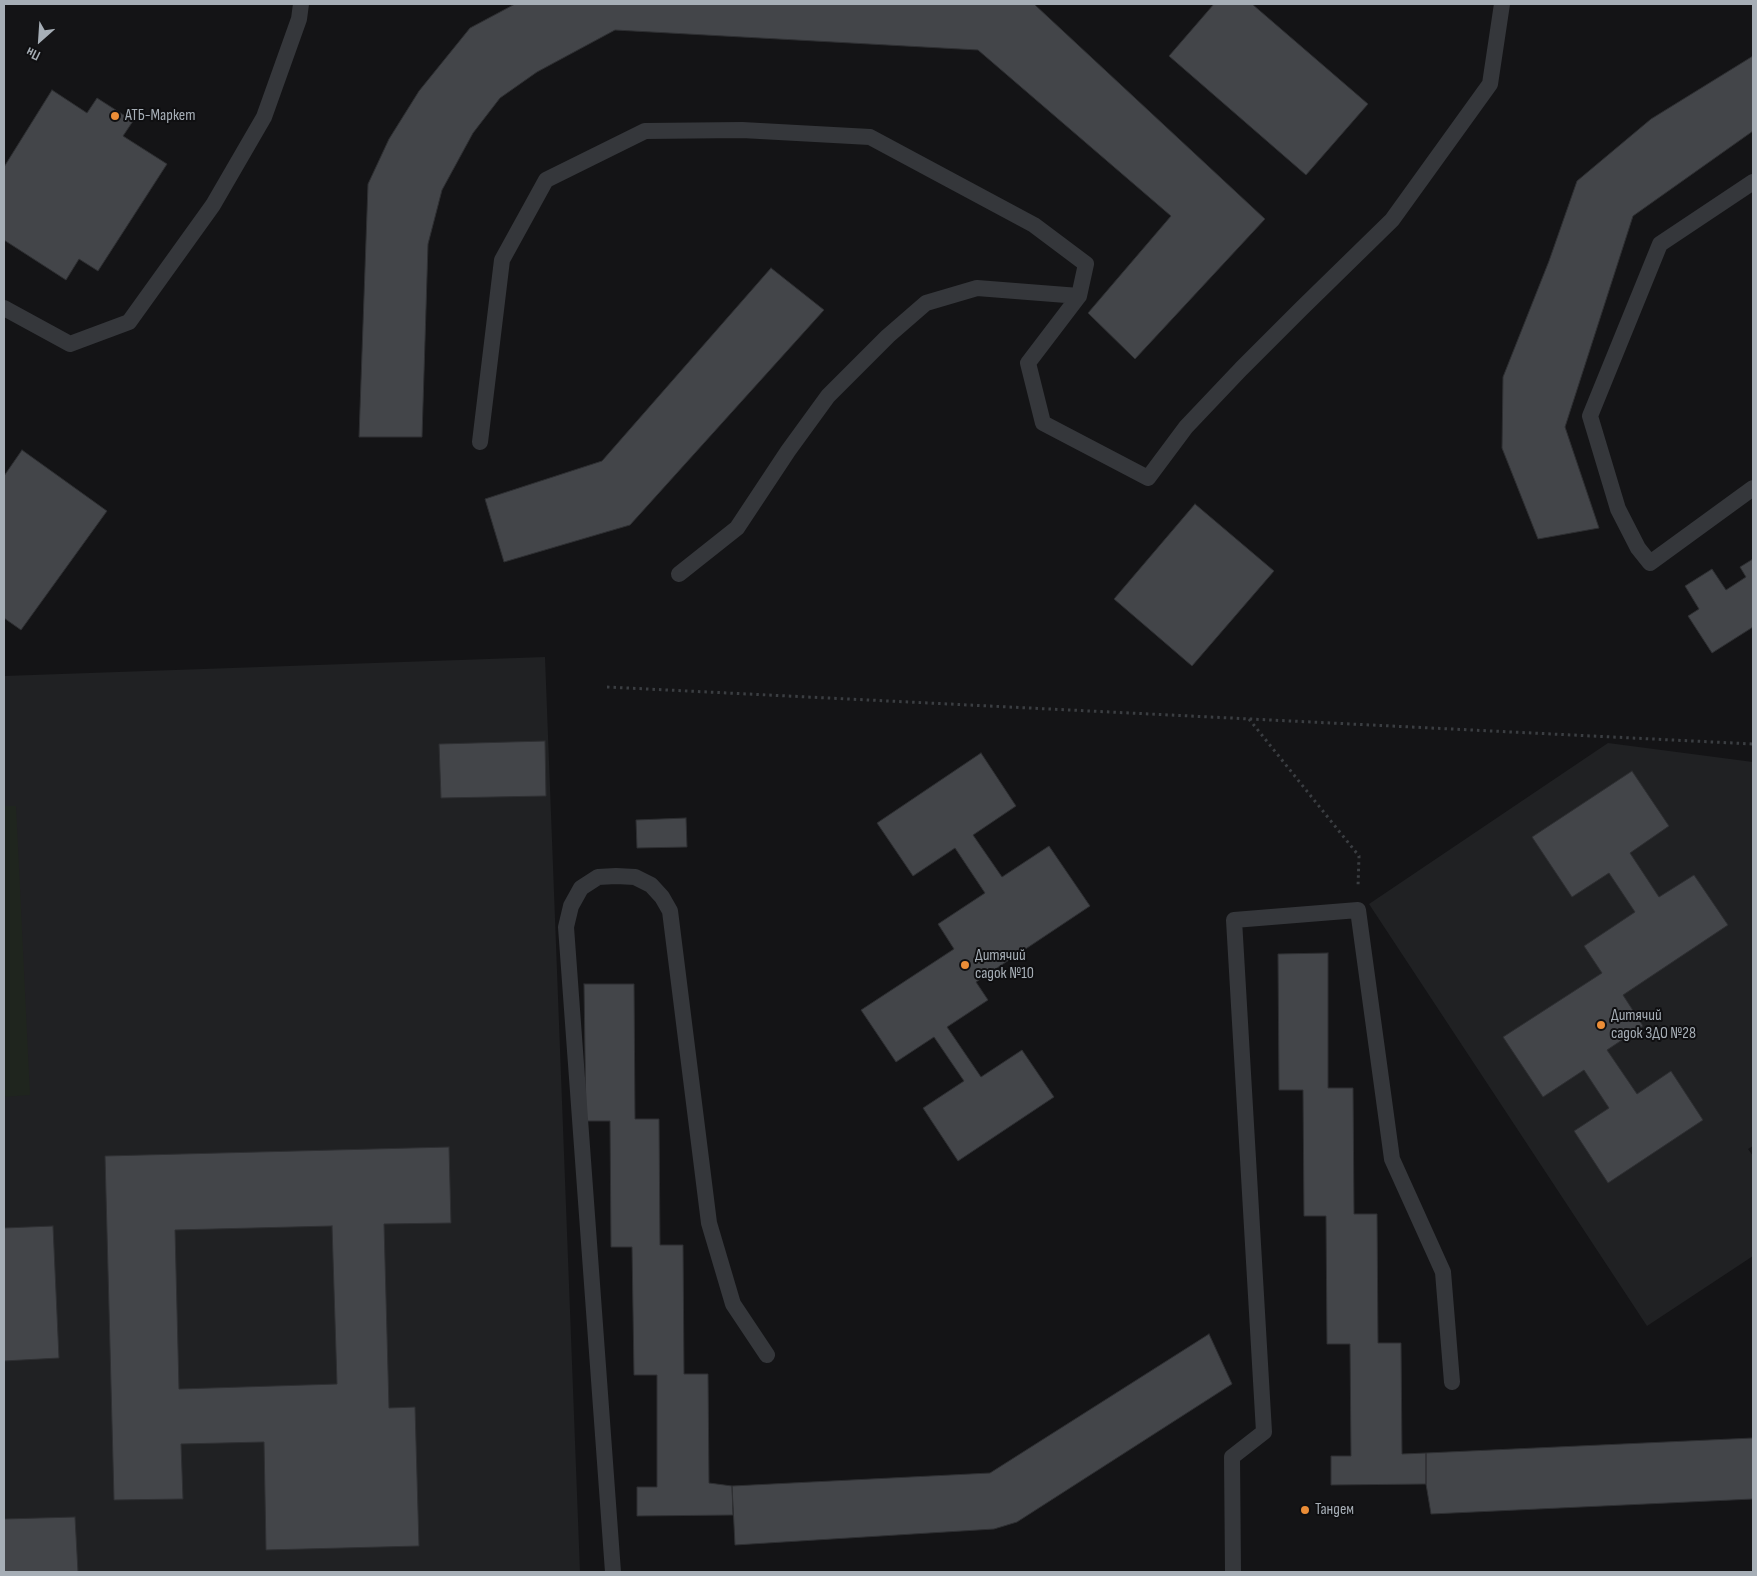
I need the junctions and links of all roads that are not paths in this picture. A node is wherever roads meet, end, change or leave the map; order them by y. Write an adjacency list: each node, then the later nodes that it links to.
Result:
1 (301, 4): 5 (lane)
2 (1502, 4): 4 (lane)
3 (1753, 182): 7 (lane)
4 (1079, 296): 6 (lane); 8 (lane)
5 (4, 308)
6 (480, 442)
7 (1753, 488)
8 (679, 574)
9 (767, 1355): 11 (lane)
10 (1452, 1382): 12 (lane)
11 (613, 1572)
12 (1233, 1572)

